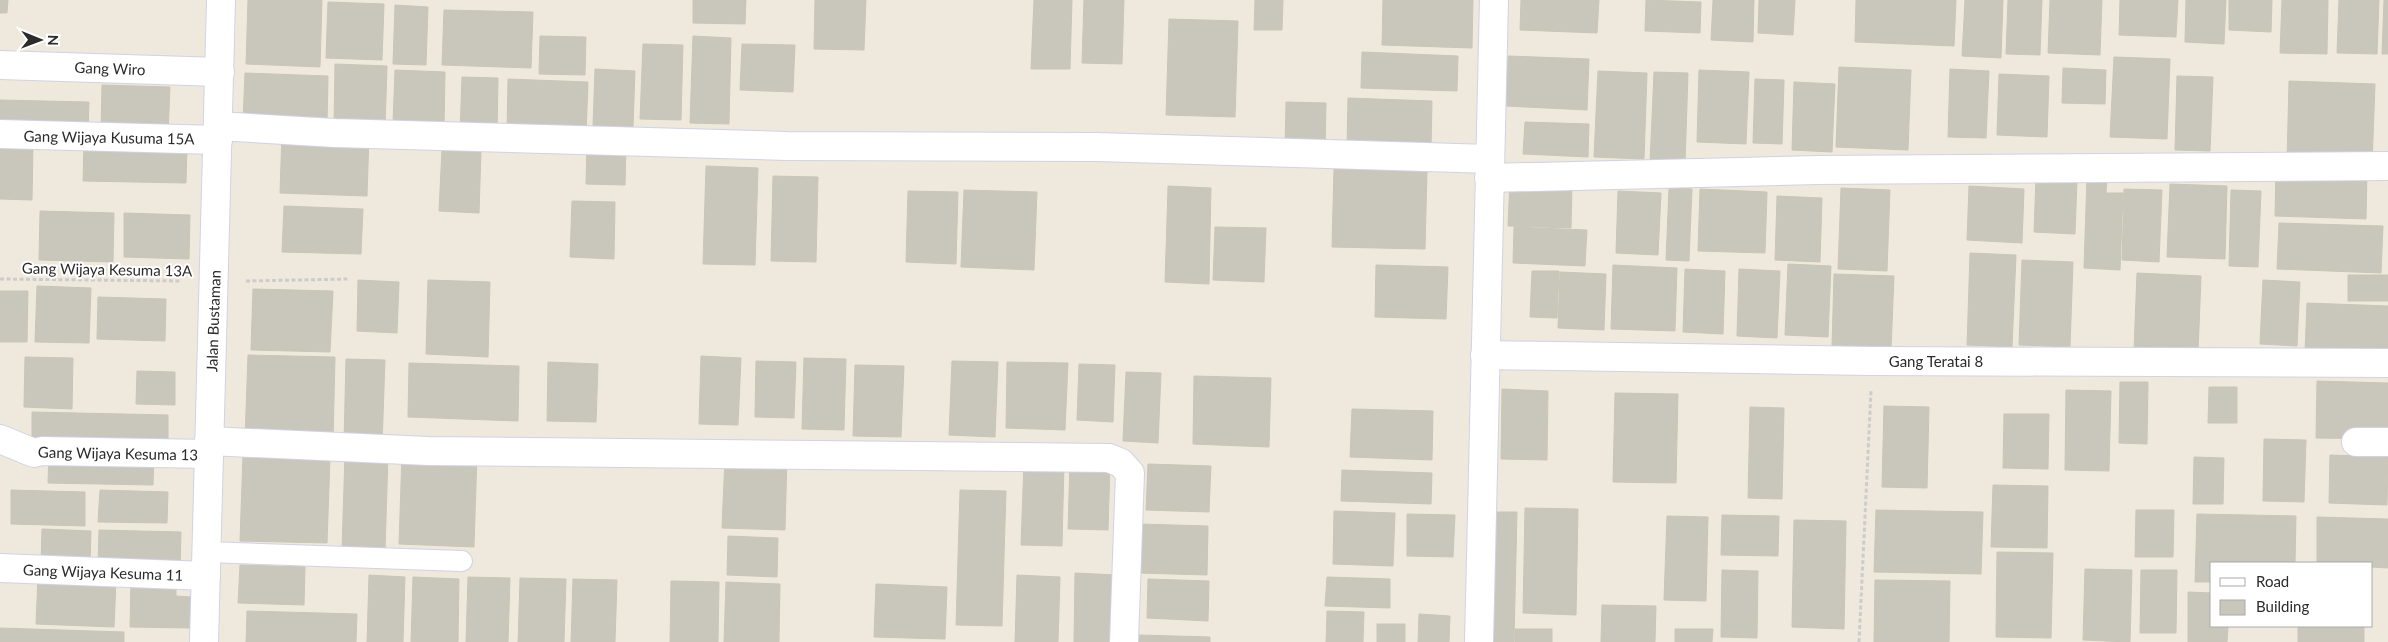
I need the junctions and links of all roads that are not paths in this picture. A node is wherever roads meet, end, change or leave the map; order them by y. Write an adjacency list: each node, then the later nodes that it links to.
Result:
1 (222, 0): 4 (street, Jalan Bustaman)
2 (1494, 0): 8 (street)
3 (0, 65): 4 (street, Gang Wiro)
4 (220, 72): 5 (street, Jalan Bustaman)
5 (218, 133): 6 (street, Gang Wijaya Kusuma 15A); 8 (street, Gang Wijaya Kusuma 15A); 14 (street, Jalan Bustaman)
6 (0, 134)
7 (2388, 166): 8 (street, Gang Wijaya Kusuma 15A)
8 (1490, 168): 9 (street)
9 (1485, 354): 10 (street, Gang Teratai 8); 20 (street)
10 (2388, 363)
11 (0, 439): 14 (street, Gang Wijaya Kesuma 13)
12 (2356, 442): 13 (street)
13 (2388, 442)
14 (209, 448): 16 (street, Jalan Bustaman); 19 (street, Gang Wijaya Kesuma 13)
15 (462, 561): 16 (lane)
16 (206, 564): 17 (street, Gang Wijaya Kesuma 11); 18 (street, Jalan Bustaman)
17 (0, 568)
18 (204, 642)
19 (1124, 642)
20 (1479, 642)

